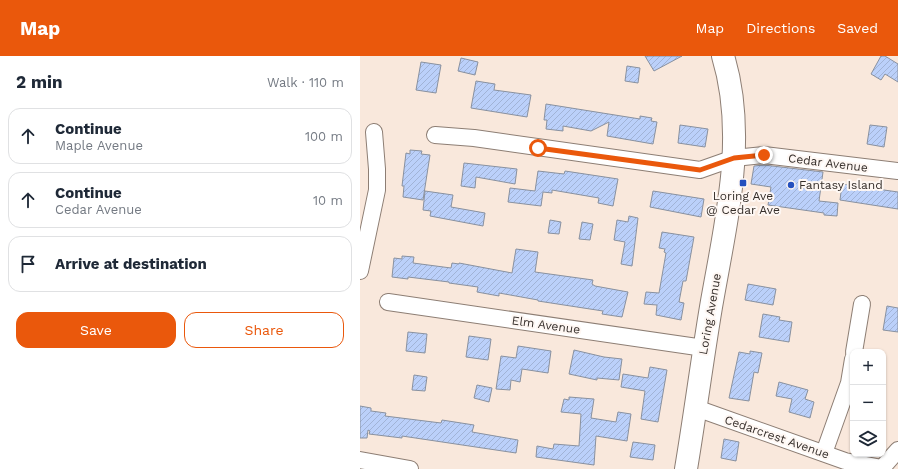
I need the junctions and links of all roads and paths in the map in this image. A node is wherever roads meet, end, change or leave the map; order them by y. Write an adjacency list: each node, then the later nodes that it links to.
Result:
1 (723, 56): 4 (highway, Loring Avenue)
2 (374, 132): 6 (street)
3 (435, 135): 4 (street, Cedar Avenue)
4 (734, 158): 5 (street, Cedar Avenue); 9 (highway, Loring Avenue)
5 (898, 171)
6 (360, 271)
7 (388, 302): 9 (street, Elm Avenue)
8 (862, 304): 10 (street)
9 (704, 348): 12 (highway, Loring Avenue)
10 (854, 349)
11 (850, 376): 14 (street)
12 (696, 408): 14 (street, Cedarcrest Avenue); 17 (highway, Loring Avenue)
13 (898, 450): 18 (street, Cedarcrest Avenue)
14 (824, 453): 18 (street, Cedarcrest Avenue)
15 (360, 460): 16 (street)
16 (410, 469)
17 (686, 469)
18 (885, 469)

